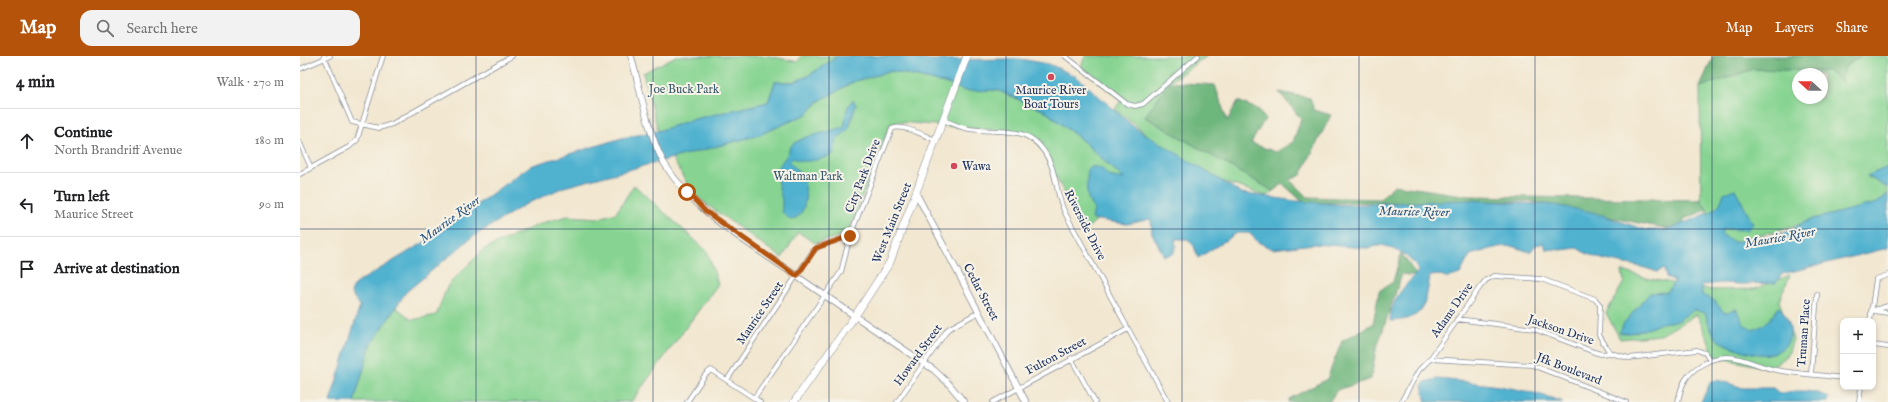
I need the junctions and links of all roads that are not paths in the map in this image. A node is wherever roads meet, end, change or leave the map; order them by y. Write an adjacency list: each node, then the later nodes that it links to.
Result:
1 (330, 56): 8 (street)
2 (383, 56): 11 (street)
3 (512, 56): 11 (street)
4 (631, 56): 19 (main road)
5 (967, 56): 10 (highway, West Main Street)
6 (1065, 56): 7 (street)
7 (1198, 56)
8 (324, 57): 9 (street); 11 (street)
9 (300, 69)
10 (943, 120): 12 (highway, West Main Street); 29 (street, Riverside Drive)
11 (362, 124): 14 (street)
12 (936, 140): 16 (highway, West Main Street); 17 (street, City Park Drive)
13 (300, 143): 14 (street)
14 (311, 168): 15 (street)
15 (300, 174)
16 (916, 193): 24 (main road, Cedar Street); 26 (highway, West Main Street)
17 (850, 236): 19 (street, Maurice Street); 21 (street, City Park Drive)
18 (1888, 275): 23 (street)
19 (797, 276): 21 (main road); 39 (street, Maurice Street)
20 (1817, 294): 37 (street, Truman Place)
21 (825, 295): 26 (main road); 42 (street)
22 (1888, 306): 23 (street)
23 (1872, 311): 25 (street); 27 (street)
24 (979, 312): 36 (street, Howard Street); 40 (main road, Cedar Street)
25 (1888, 313)
26 (855, 316): 36 (main road); 45 (highway, West Main Street)
27 (1871, 318)
28 (1457, 319): 32 (street, Jackson Drive); 32 (street, Adams Drive); 34 (street, Adams Drive)
29 (1128, 329): 33 (street, Fulton Street); 51 (street, Riverside Drive)
30 (1876, 345): 31 (street)
31 (1888, 347)
32 (1610, 352): 35 (street)
33 (1072, 358): 40 (street, Fulton Street); 50 (street)
34 (1430, 359): 52 (street, Adams Drive); 53 (street, Jfk Boulevard)
35 (1709, 359): 37 (street); 54 (street)
36 (924, 363): 46 (street, Howard Street); 47 (main road)
37 (1811, 374): 38 (street)
38 (1840, 378)
39 (727, 380): 42 (street); 43 (street)
40 (1018, 387): 48 (street, Fulton Street); 49 (main road, Cedar Street)
41 (1861, 390): 55 (street)
42 (754, 398): 44 (street)
43 (687, 402)
44 (760, 402)
45 (794, 402)
46 (897, 402)
47 (964, 402)
48 (993, 402)
49 (1026, 402)
50 (1095, 402)
51 (1168, 402)
52 (1401, 402)
53 (1626, 402)
54 (1678, 402)
55 (1859, 402)

